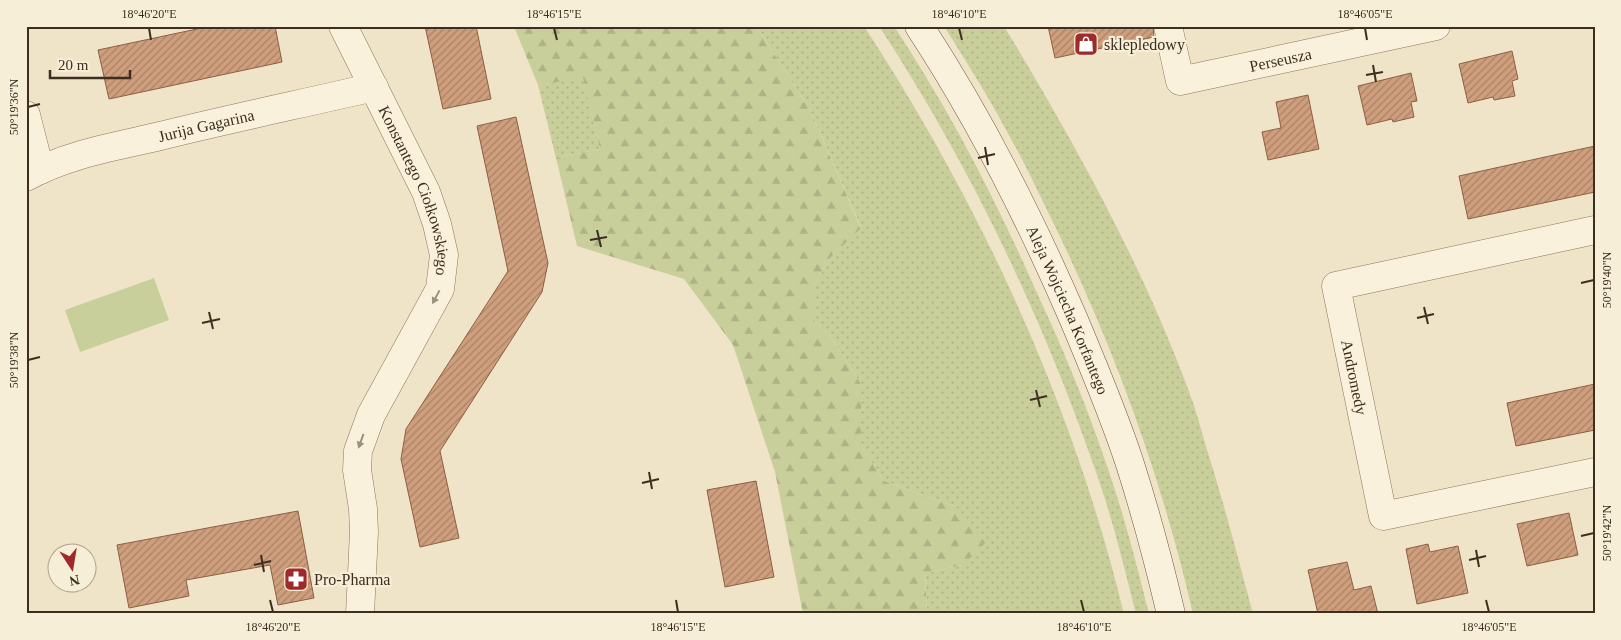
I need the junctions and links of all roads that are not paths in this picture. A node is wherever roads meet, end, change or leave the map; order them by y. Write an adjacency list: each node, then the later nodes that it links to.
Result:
1 (343, 26): 5 (street, Konstantego Ciołkowskiego)
2 (919, 26): 11 (street, Aleja Wojciecha Korfantego)
3 (1168, 26): 4 (street, Perseusza)
4 (1436, 26)
5 (374, 87): 7 (street, Jurija Gagarina); 10 (street, Konstantego Ciołkowskiego, one-way to 10)
6 (26, 115): 7 (street, Jurija Gagarina)
7 (33, 174)
8 (1595, 230): 9 (street, Andromedy)
9 (1595, 472)
10 (360, 614)
11 (1171, 614)

